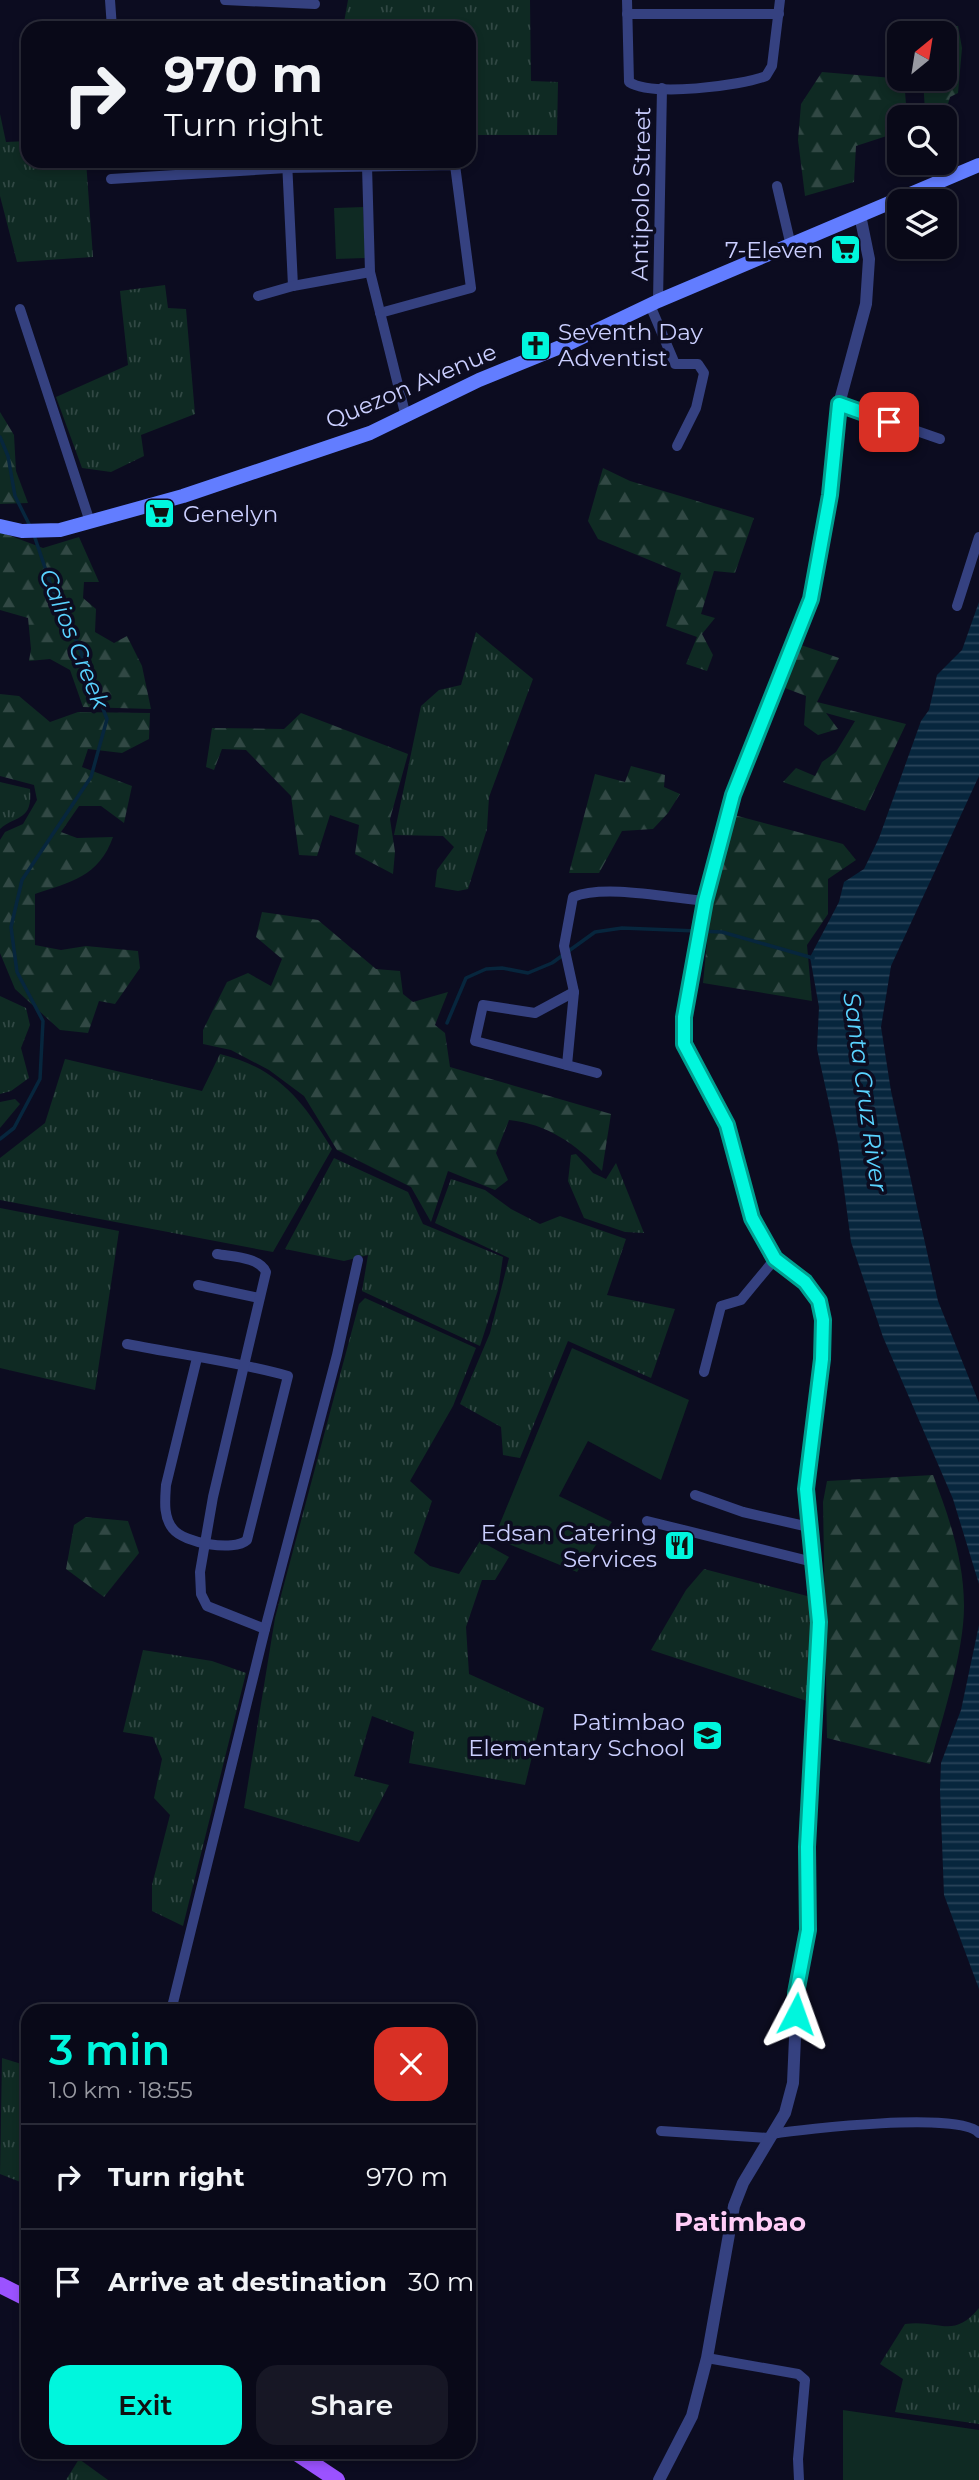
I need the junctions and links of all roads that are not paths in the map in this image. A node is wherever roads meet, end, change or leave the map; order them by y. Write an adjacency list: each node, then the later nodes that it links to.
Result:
1 (110, 0): 8 (street)
2 (225, 0): 5 (street)
3 (626, 0): 6 (street)
4 (780, 0): 7 (street)
5 (315, 4)
6 (626, 14): 7 (street); 9 (street)
7 (779, 14): 9 (street)
8 (112, 21)
9 (662, 88): 22 (street, Antipolo Street)
10 (979, 165): 17 (main road, Quezon Avenue)
11 (240, 168): 15 (street)
12 (287, 168): 20 (street)
13 (367, 168): 19 (street)
14 (455, 168): 24 (street)
15 (111, 179)
16 (777, 186): 18 (street)
17 (860, 215): 18 (main road, Quezon Avenue); 25 (street)
18 (791, 247): 22 (main road, Quezon Avenue)
19 (370, 272): 20 (street); 24 (street)
20 (293, 286): 21 (street)
21 (258, 296)
22 (654, 303): 26 (main road, Quezon Avenue); 28 (street)
23 (20, 309): 29 (street)
24 (380, 313): 26 (street)
25 (839, 404): 27 (street); 33 (street)
26 (406, 417): 29 (main road, Quezon Avenue)
27 (940, 439)
28 (677, 446)
29 (90, 522): 30 (main road, Quezon Avenue)
30 (0, 526)
31 (979, 537): 32 (street)
32 (957, 606)
33 (705, 901): 34 (street); 38 (street)
34 (574, 992): 35 (street); 35 (street)
35 (567, 1065): 36 (street)
36 (597, 1073)
37 (217, 1254): 41 (street)
38 (775, 1259): 45 (street); 48 (street)
39 (358, 1260): 51 (street)
40 (198, 1285): 41 (street)
41 (260, 1298): 44 (street)
42 (127, 1344): 43 (street)
43 (197, 1358): 44 (street); 49 (street)
44 (245, 1363): 49 (street); 49 (street)
45 (704, 1371)
46 (695, 1495): 48 (street)
47 (647, 1521): 50 (street)
48 (809, 1527): 50 (street)
49 (205, 1543): 51 (street)
50 (813, 1562): 55 (street)
51 (265, 1629): 52 (street)
52 (173, 2004)
53 (661, 2131): 55 (street)
54 (979, 2133): 55 (street)
55 (771, 2136): 58 (street)
56 (0, 2285): 57 (main road)
57 (21, 2296)
58 (708, 2358): 61 (street); 62 (street)
59 (305, 2459): 60 (main road)
60 (336, 2480)
61 (659, 2480)
62 (799, 2480)

